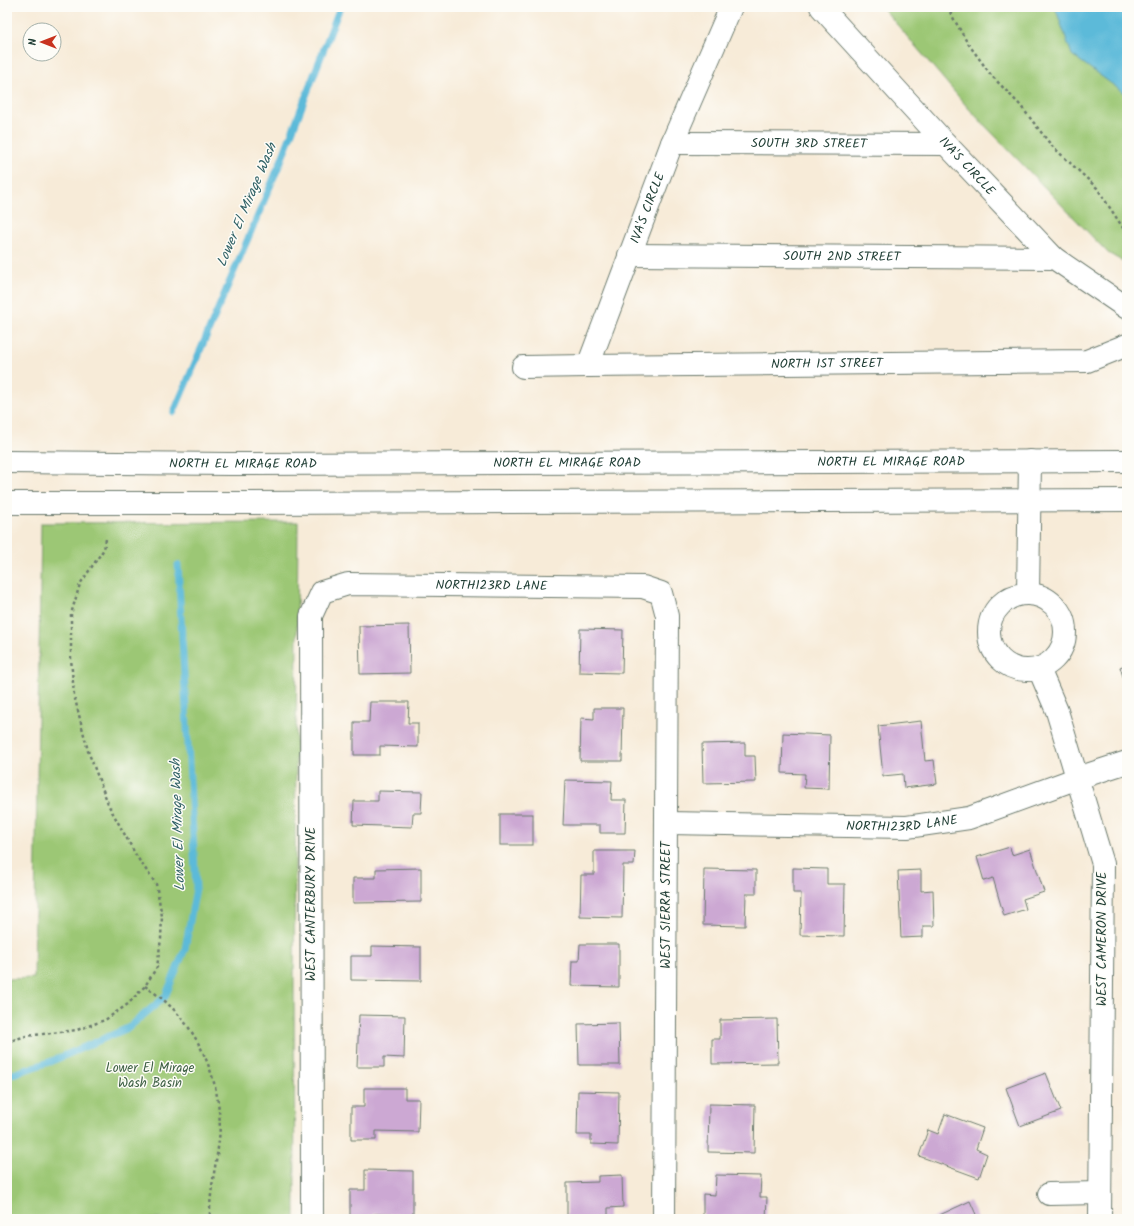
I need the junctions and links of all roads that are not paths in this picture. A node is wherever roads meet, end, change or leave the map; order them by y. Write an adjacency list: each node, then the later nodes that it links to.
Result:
1 (731, 7): 3 (street, IVA'S CIRCLE)
2 (821, 7): 4 (street, IVA'S CIRCLE)
3 (672, 142): 4 (street, SOUTH 3RD STREET); 5 (street, IVA'S CIRCLE)
4 (946, 144): 6 (street, IVA'S CIRCLE)
5 (629, 255): 6 (street, SOUTH 2ND STREET); 9 (street, IVA'S CIRCLE)
6 (1054, 258): 7 (street, IVA'S CIRCLE)
7 (1127, 308)
8 (1127, 345): 9 (street, NORTH 1ST STREET)
9 (588, 366): 10 (street, NORTH 1ST STREET)
10 (523, 367)
11 (1030, 461): 12 (street, NORTH EL MIRAGE ROAD); 13 (street, NORTH EL MIRAGE ROAD); 14 (street)
12 (1127, 461)
13 (7, 462)
14 (1029, 500): 15 (street); 16 (street); 19 (street)
15 (1127, 500)
16 (7, 503)
17 (322, 592): 18 (street, NORTH123RD LANE); 26 (street, WEST CANTERBURY DRIVE)
18 (661, 593): 23 (street, WEST SIERRA STREET)
19 (1028, 594): 20 (street); 20 (street)
20 (1039, 669): 22 (street, WEST CAMERON DRIVE)
21 (1127, 762): 22 (street, NORTH123RD LANE)
22 (1078, 778): 23 (street, NORTH123RD LANE); 24 (street, WEST CAMERON DRIVE)
23 (667, 823): 27 (street, WEST SIERRA STREET)
24 (1100, 1193): 25 (street); 28 (street, WEST CAMERON DRIVE)
25 (1049, 1194)
26 (312, 1219)
27 (664, 1219)
28 (1100, 1219)

